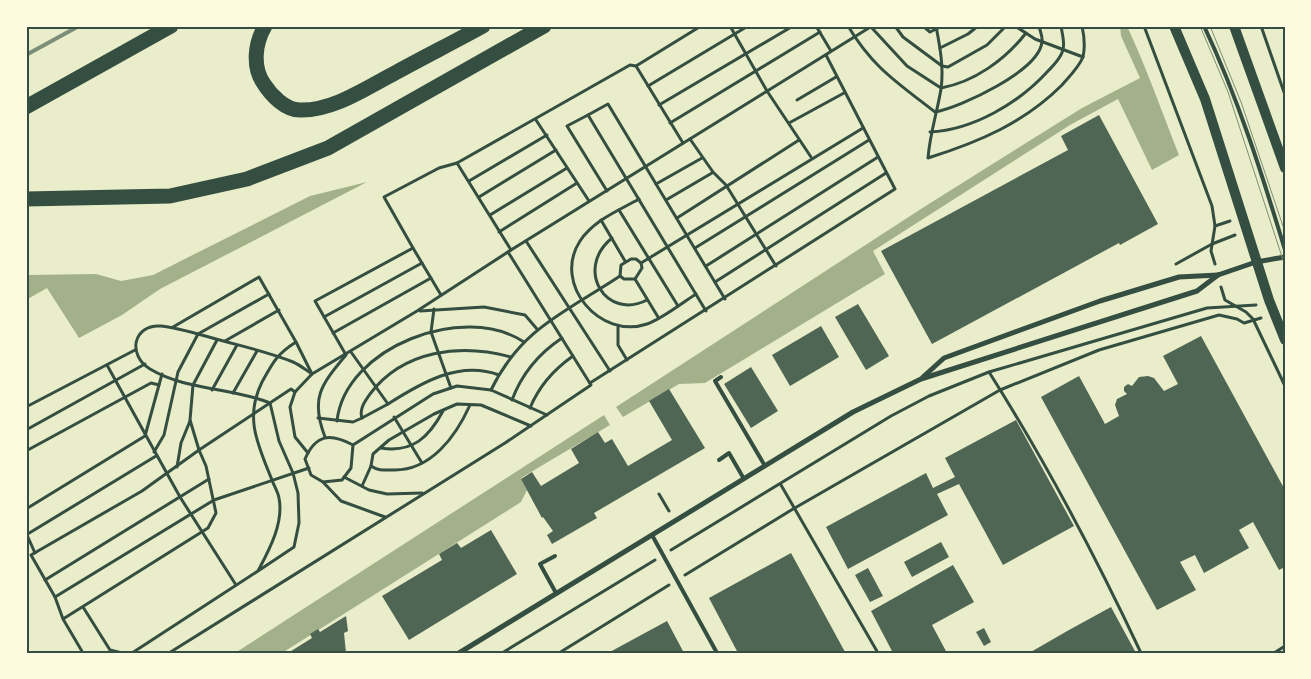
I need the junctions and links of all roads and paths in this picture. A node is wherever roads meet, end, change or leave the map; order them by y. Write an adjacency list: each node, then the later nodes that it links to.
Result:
1 (171, 26): 49 (highway)
2 (265, 26): 3 (highway)
3 (483, 26)
4 (544, 26): 79 (highway)
5 (701, 26): 38 (path)
6 (730, 26): 29 (path)
7 (748, 26): 29 (path)
8 (793, 26): 35 (path)
9 (816, 26): 27 (path)
10 (848, 26): 30 (path)
11 (871, 26): 30 (path); 43 (path)
12 (895, 26): 39 (path)
13 (923, 26): 26 (path)
14 (942, 26): 26 (path)
15 (978, 26): 32 (path)
16 (1006, 26): 39 (path)
17 (1015, 26): 28 (path)
18 (1039, 26): 31 (path)
19 (1061, 26): 33 (path)
20 (1082, 26): 37 (path)
21 (1144, 26): 94 (path)
22 (1174, 26): 104 (main road)
23 (1204, 26): 99 (lane)
24 (1234, 26): 69 (main road)
25 (1261, 26): 46 (path)
26 (936, 28): 32 (path)
27 (820, 32): 34 (path); 40 (path)
28 (1026, 33): 31 (path); 43 (path)
29 (735, 34): 35 (path); 42 (path)
30 (854, 37): 34 (path); 50 (path)
31 (1042, 42): 33 (path); 50 (path)
32 (940, 48): 39 (path)
33 (1063, 49): 37 (path); 56 (path)
34 (831, 51): 36 (path)
35 (746, 54): 40 (path); 48 (path)
36 (826, 55): 41 (path); 44 (path)
37 (1083, 56): 56 (path)
38 (636, 66): 42 (path); 52 (path)
39 (942, 66): 43 (path)
40 (756, 71): 44 (path); 53 (path)
41 (836, 77): 45 (path); 47 (path)
42 (648, 86): 48 (path)
43 (941, 88): 50 (path)
44 (767, 91): 54 (path); 58 (path)
45 (844, 92): 54 (path); 55 (path)
46 (1285, 95)
47 (797, 100)
48 (659, 104): 53 (path)
49 (26, 107)
50 (935, 112): 56 (path)
51 (588, 115): 67 (path); 72 (path); 77 (path)
52 (536, 120): 57 (path); 66 (path)
53 (670, 123): 61 (path)
54 (789, 123): 63 (path)
55 (862, 128): 60 (path); 63 (path)
56 (930, 132)
57 (547, 135): 62 (path); 73 (path)
58 (690, 139): 61 (path); 65 (path)
59 (799, 140): 76 (path)
60 (869, 140): 64 (path); 86 (path)
61 (683, 143): 67 (path)
62 (556, 150): 68 (path); 78 (path)
63 (811, 157): 83 (path)
64 (878, 157): 71 (path); 90 (path)
65 (702, 158): 70 (path); 75 (path)
66 (457, 163): 73 (path); 96 (path)
67 (645, 167): 72 (path); 75 (path)
68 (567, 168): 74 (path); 85 (path)
69 (1285, 168)
70 (713, 172): 76 (path); 81 (path)
71 (886, 173): 98 (path); 108 (path)
72 (626, 179): 77 (path); 80 (path)
73 (469, 181): 78 (path)
74 (577, 182): 82 (path); 89 (path)
75 (656, 184): 81 (path)
76 (726, 185): 83 (path); 87 (path)
77 (607, 190): 82 (path)
78 (479, 197): 85 (path)
79 (26, 199)
80 (639, 199): 84 (path); 95 (path)
81 (666, 200): 87 (path)
82 (589, 202): 93 (path)
83 (737, 203): 86 (path); 91 (path)
84 (619, 210): 88 (path); 102 (path)
85 (490, 215): 89 (path)
86 (745, 217): 90 (path); 97 (path)
87 (677, 218): 91 (path)
88 (601, 220): 92 (path); 119 (path)
89 (499, 232): 100 (path)
90 (756, 233): 98 (path); 107 (path)
91 (686, 234): 95 (path); 97 (path)
92 (612, 238): 103 (path); 114 (path)
93 (526, 241): 100 (path); 122 (path)
94 (1212, 244)
95 (667, 246): 102 (path); 116 (path)
96 (413, 248): 106 (path); 128 (path)
97 (695, 248): 107 (path)
98 (766, 249): 108 (path); 113 (path)
99 (1285, 250)
100 (510, 251): 117 (path); 130 (path)
101 (1285, 256): 104 (street)
102 (649, 258): 105 (path); 121 (path)
103 (625, 261): 105 (path); 110 (path)
104 (1256, 262): 109 (street); 139 (main road)
105 (641, 263): 112 (path)
106 (422, 264): 111 (path); 128 (path)
107 (706, 266): 113 (path)
108 (776, 266): 118 (path)
109 (1218, 275): 163 (street); 163 (street)
110 (620, 276): 112 (path); 114 (path)
111 (431, 278): 117 (path); 135 (path)
112 (635, 279): 120 (path)
113 (715, 282): 118 (path)
114 (600, 289): 119 (path); 120 (path)
115 (269, 294): 124 (path); 131 (path); 136 (path)
116 (696, 294): 121 (path); 125 (path)
117 (441, 295): 126 (path)
118 (725, 299): 125 (path)
119 (581, 300): 122 (path); 132 (path)
120 (647, 300): 127 (path)
121 (678, 306): 127 (path)
122 (570, 307): 130 (path); 156 (path)
123 (434, 309): 126 (path); 133 (path); 134 (path)
124 (279, 310): 140 (path); 141 (path)
125 (706, 310): 152 (path)
126 (418, 311): 146 (path)
127 (658, 317): 132 (path)
128 (324, 318): 135 (path)
129 (1253, 319): 157 (path); 170 (path); 174 (path)
130 (550, 320): 133 (path); 137 (path)
131 (172, 327): 136 (path); 144 (path)
132 (618, 327): 152 (path)
133 (537, 329): 142 (path)
134 (431, 332): 142 (path); 147 (path); 155 (path)
135 (333, 333): 148 (path)
136 (198, 334): 138 (path); 165 (path)
137 (562, 338): 149 (path); 179 (path)
138 (217, 340): 140 (path); 168 (path)
139 (1285, 340)
140 (225, 342): 143 (path)
141 (296, 342): 150 (path); 159 (path)
142 (524, 342): 151 (path)
143 (237, 345): 145 (path); 172 (path)
144 (135, 350): 153 (path); 154 (path)
145 (257, 351): 150 (path); 176 (path)
146 (351, 352): 148 (path); 155 (path)
147 (438, 352): 151 (path); 160 (path); 169 (path)
148 (346, 354): 159 (path); 188 (path)
149 (573, 356): 166 (path); 184 (path)
150 (275, 357): 159 (path); 177 (path)
151 (511, 357): 161 (path)
152 (626, 360): 156 (path)
153 (145, 364): 158 (path); 164 (path)
154 (107, 365): 164 (path); 183 (path)
155 (364, 370): 169 (path); 192 (path)
156 (610, 371): 166 (path)
157 (989, 372): 174 (path); 218 (path)
158 (162, 374): 165 (path); 167 (path)
159 (312, 374): 175 (path)
160 (446, 374): 161 (path); 171 (path); 181 (path)
161 (499, 375): 173 (path)
162 (721, 377): 208 (lane)
163 (921, 379): 208 (street)
164 (115, 381): 178 (path); 194 (path)
165 (177, 381): 168 (path); 204 (path)
166 (590, 383): 187 (path)
167 (159, 385): 178 (path); 196 (path)
168 (193, 385): 172 (path); 191 (path)
169 (376, 386): 181 (path); 189 (path)
170 (1285, 386)
171 (451, 388): 173 (path); 190 (path)
172 (212, 390): 176 (path)
173 (491, 390): 179 (path)
174 (1000, 390): 225 (path); 253 (path)
175 (296, 392): 180 (path); 203 (path)
176 (233, 394): 177 (path)
177 (255, 397): 180 (path); 186 (path)
178 (125, 399): 196 (path); 201 (path)
179 (512, 400): 184 (path)
180 (270, 403): 186 (path); 211 (path)
181 (388, 404): 189 (path)
182 (470, 405): 185 (path); 193 (path); 206 (path)
183 (26, 407)
184 (530, 408): 187 (path)
185 (444, 410): 195 (path); 199 (path)
186 (252, 416): 202 (path); 216 (path)
187 (547, 416): 193 (path)
188 (318, 418): 192 (path); 197 (path)
189 (362, 418): 192 (path)
190 (394, 418): 195 (path); 198 (path)
191 (190, 420): 202 (path); 209 (path)
192 (337, 421)
193 (531, 426): 220 (path)
194 (26, 430)
195 (403, 432): 199 (path); 200 (path)
196 (145, 436): 204 (path); 224 (path)
197 (325, 437): 198 (path); 203 (path)
198 (353, 445): 213 (path)
199 (411, 446): 200 (path); 206 (path)
200 (381, 448): 207 (path)
201 (26, 450)
202 (199, 450): 209 (path); 215 (path)
203 (308, 453): 210 (path)
204 (155, 454): 212 (path); 230 (path)
205 (719, 460): 214 (lane)
206 (422, 463): 207 (path)
207 (371, 466): 219 (path)
208 (765, 466): 214 (street)
209 (177, 467): 212 (path)
210 (308, 468): 211 (path); 217 (path)
211 (292, 473): 216 (path); 235 (path)
212 (167, 475): 222 (path); 232 (path)
213 (344, 477): 217 (path); 219 (path)
214 (744, 478): 228 (street)
215 (209, 479): 222 (path); 223 (path)
216 (272, 480): 223 (path); 235 (path)
217 (323, 482): 227 (path)
218 (781, 485): 225 (path); 233 (path)
219 (362, 486): 220 (path)
220 (424, 493): 227 (path)
221 (659, 494): 228 (path)
222 (180, 497): 226 (path); 236 (path)
223 (214, 500): 226 (path); 229 (path)
224 (26, 509)
225 (793, 509): 237 (path); 252 (path)
226 (191, 514): 229 (path); 240 (path)
227 (385, 517): 247 (path)
228 (675, 521): 231 (street)
229 (202, 531): 238 (path); 241 (path)
230 (26, 535): 232 (path)
231 (652, 535): 233 (lane); 239 (street)
232 (35, 553): 236 (path)
233 (665, 554): 237 (lane); 249 (path)
234 (555, 556): 239 (lane)
235 (258, 571): 238 (path)
236 (45, 580): 240 (path)
237 (678, 580): 250 (path); 251 (lane)
238 (236, 585): 246 (path)
239 (556, 593): 248 (street)
240 (56, 597): 242 (path)
241 (83, 607): 242 (path); 245 (path)
242 (64, 619): 244 (path)
243 (1285, 646): 254 (path)
244 (84, 653)
245 (122, 653)
246 (132, 653)
247 (169, 653)
248 (459, 653)
249 (502, 653)
250 (559, 653)
251 (717, 653)
252 (878, 653)
253 (1141, 653)
254 (1274, 653)

